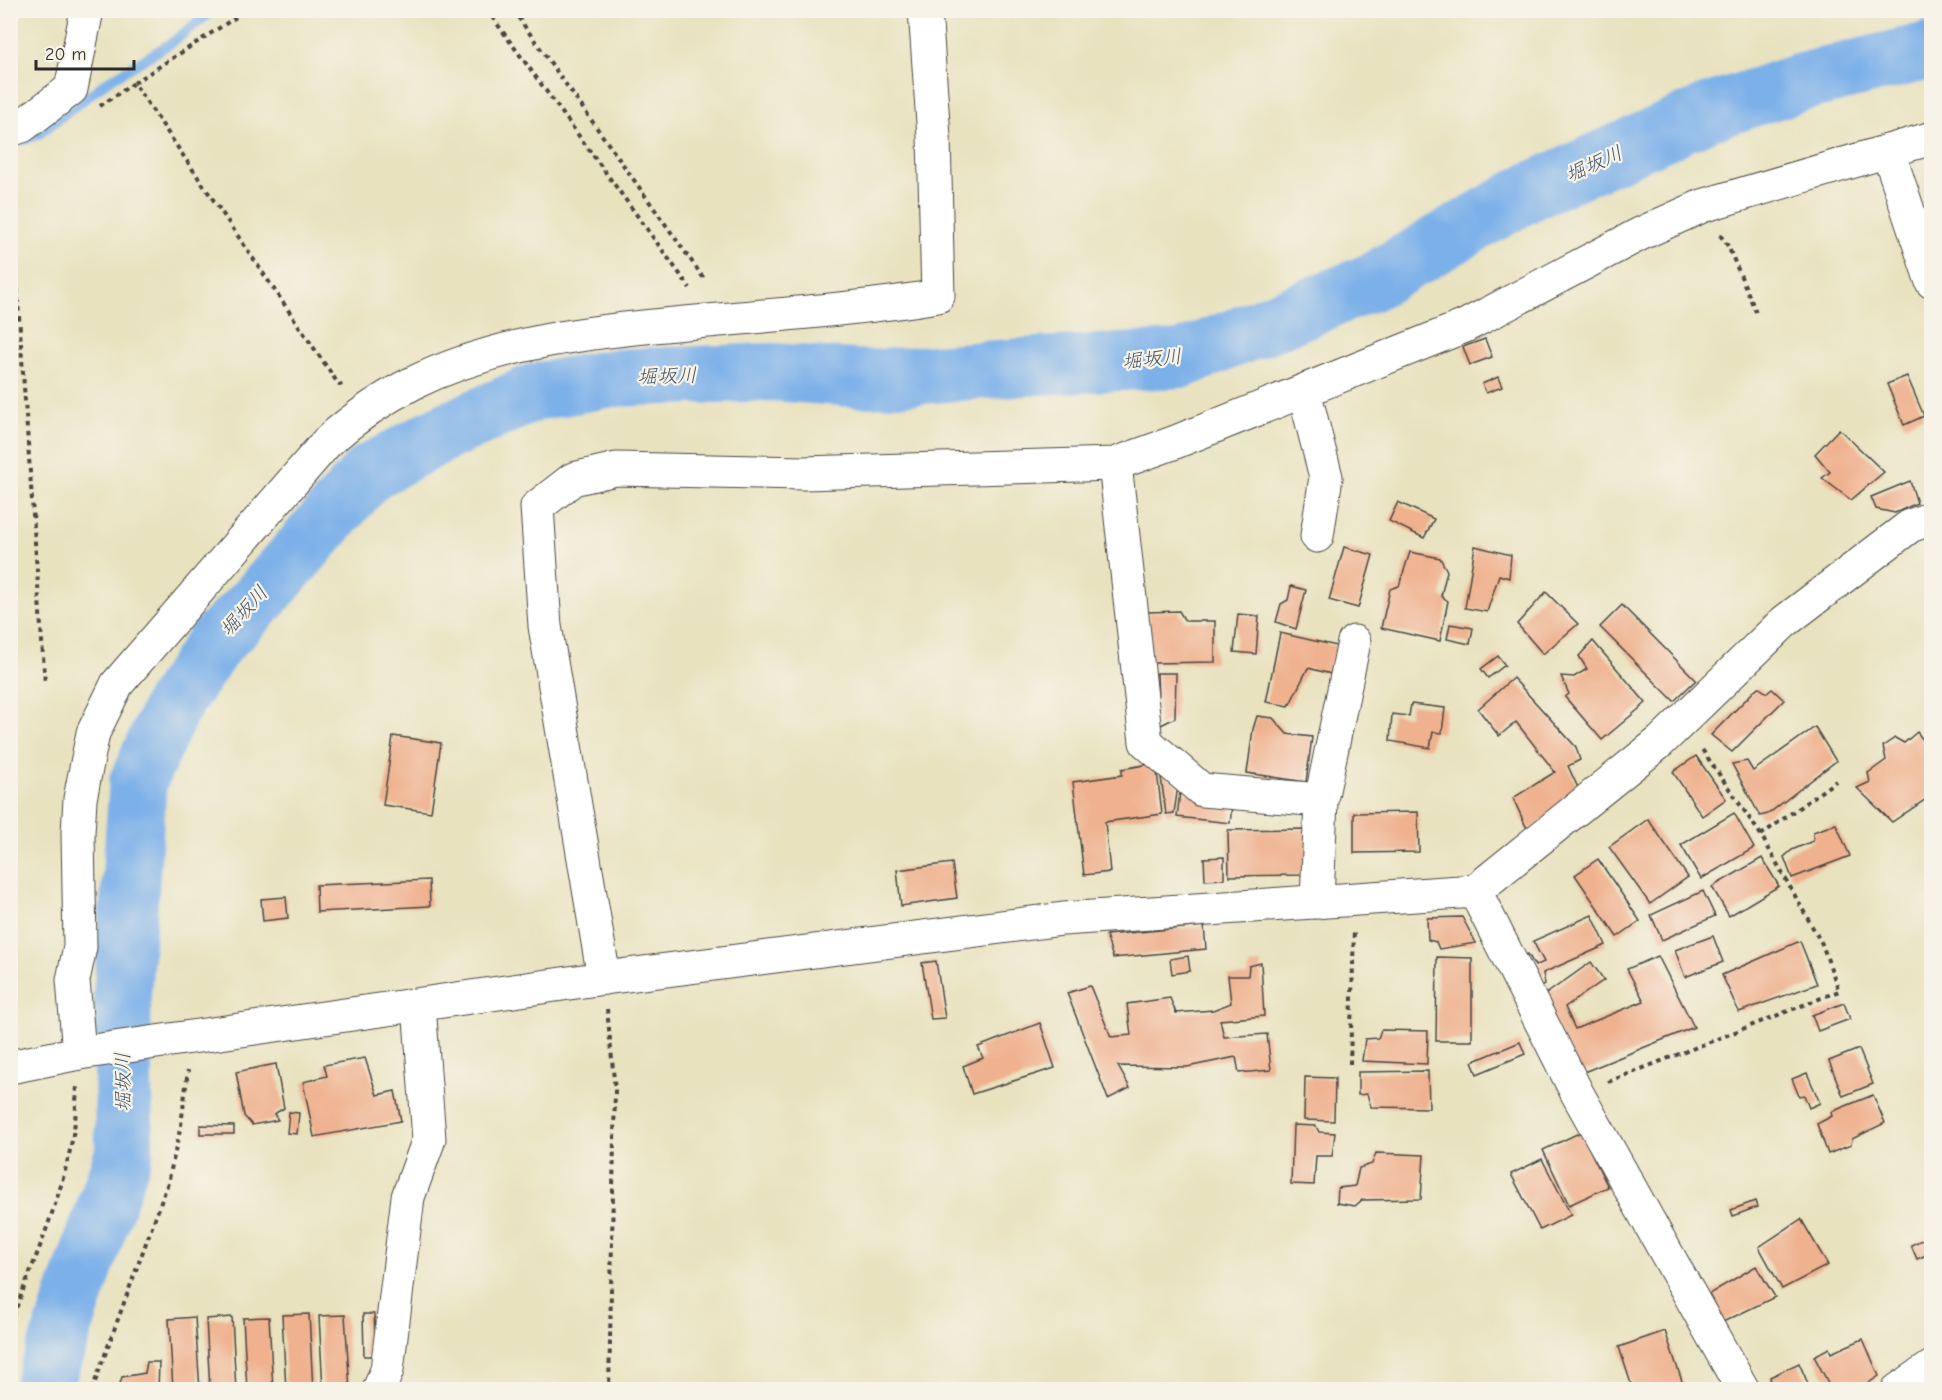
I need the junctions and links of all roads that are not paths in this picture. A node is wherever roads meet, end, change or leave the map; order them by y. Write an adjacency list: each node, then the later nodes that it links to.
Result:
1 (87, 10): 3 (street)
2 (925, 10): 17 (street)
3 (10, 130)
4 (1932, 138): 5 (street)
5 (1888, 151): 6 (street); 7 (street)
6 (1932, 282)
7 (1304, 391): 8 (street); 10 (street)
8 (1114, 464): 12 (street); 15 (street)
9 (1932, 518): 13 (street)
10 (1317, 536)
11 (1354, 642): 12 (street)
12 (1321, 800): 14 (street)
13 (1475, 891): 14 (street); 21 (street)
14 (1317, 902): 15 (street)
15 (604, 978): 16 (street)
16 (419, 1005): 17 (street); 20 (street)
17 (83, 1053): 18 (street)
18 (10, 1067)
19 (1932, 1366): 22 (street)
20 (379, 1389)
21 (1743, 1389)
22 (1898, 1389)

